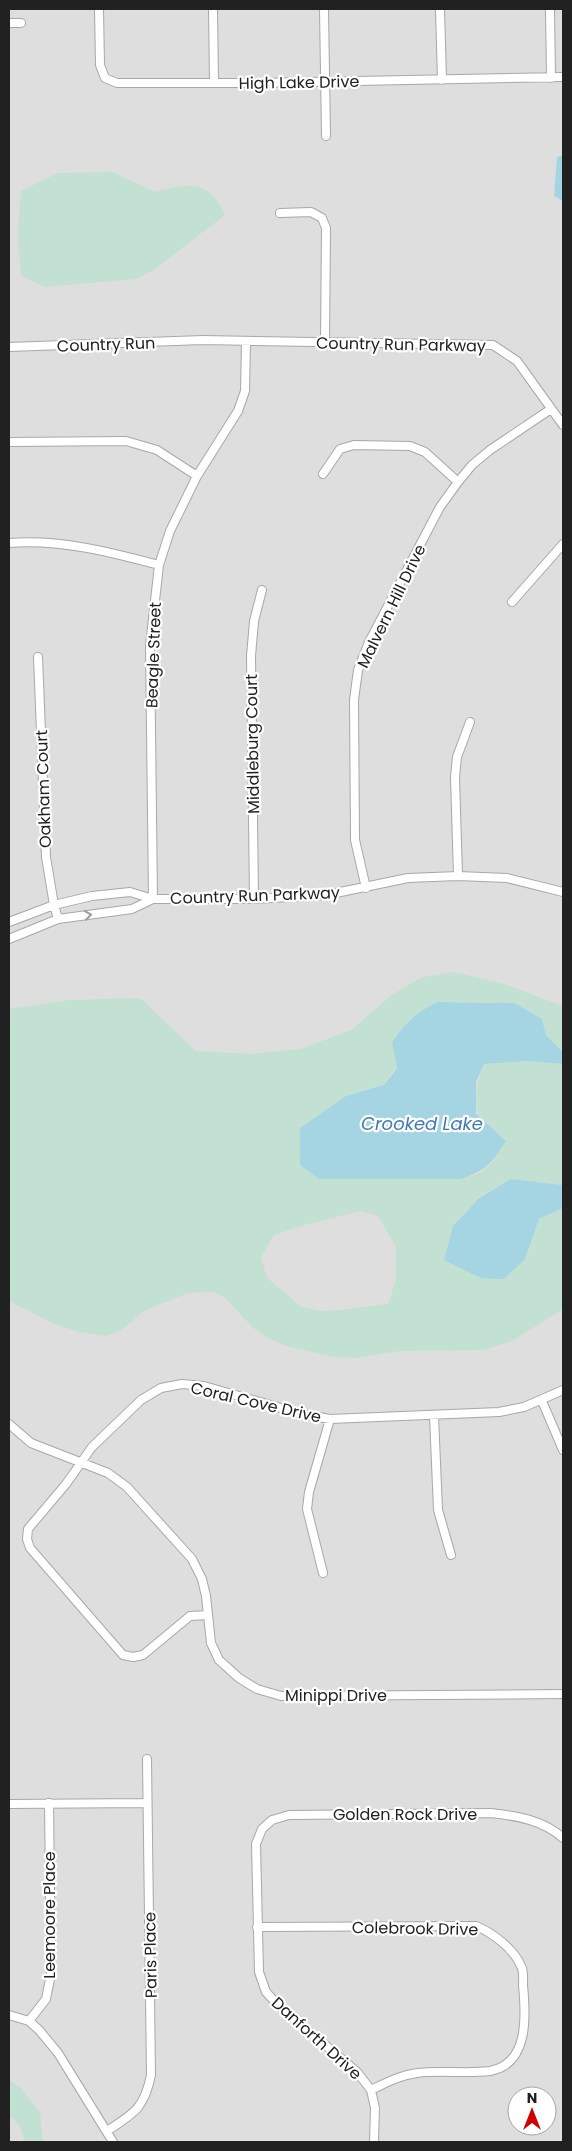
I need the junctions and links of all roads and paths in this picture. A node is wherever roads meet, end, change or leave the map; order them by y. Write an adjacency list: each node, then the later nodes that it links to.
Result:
1 (99, 9): 12 (street, High Lake Drive)
2 (213, 9): 12 (street)
3 (324, 9): 11 (street)
4 (440, 9): 10 (street)
5 (550, 9): 9 (street)
6 (20, 22): 7 (street)
7 (9, 23)
8 (563, 77): 9 (street, High Lake Drive)
9 (551, 78): 10 (street, High Lake Drive)
10 (442, 80): 11 (street, High Lake Drive)
11 (325, 82): 12 (street, High Lake Drive); 13 (street)
12 (214, 83)
13 (326, 136)
14 (280, 212): 17 (street)
15 (203, 340): 16 (street, Country Run Parkway); 18 (street, Country Run)
16 (246, 342): 17 (street, Country Run Parkway); 23 (street, Beagle Street)
17 (325, 343): 19 (street, Country Run Parkway)
18 (9, 347)
19 (551, 410): 20 (street, Country Run Parkway); 24 (street, Malvern Hill Drive)
20 (563, 425)
21 (9, 442): 23 (street)
22 (323, 474): 24 (street)
23 (197, 476): 27 (street, Beagle Street)
24 (458, 482): 33 (street, Malvern Hill Drive)
25 (9, 543): 27 (street)
26 (563, 544): 29 (street)
27 (159, 565): 35 (street, Beagle Street)
28 (262, 590): 36 (street, Middleburg Court)
29 (512, 602)
30 (38, 657): 37 (street, Oakham Court)
31 (470, 722): 32 (street)
32 (458, 876): 33 (street, Country Run Parkway); 34 (street, Country Run Parkway)
33 (366, 888): 36 (street, Country Run Parkway)
34 (563, 892)
35 (153, 899): 36 (street, Country Run Parkway); 37 (street, Country Run Parkway); 38 (street, Country Run Parkway, one-way to 35)
36 (254, 899)
37 (54, 904): 38 (street, Oakham Court); 39 (street, Country Run Parkway)
38 (58, 919): 40 (street, Country Run Parkway)
39 (9, 922)
40 (9, 939)
41 (563, 1390): 42 (street, Coral Cove Drive)
42 (542, 1400): 43 (street, Coral Cove Drive); 46 (street)
43 (434, 1416): 44 (street, Coral Cove Drive); 48 (street)
44 (330, 1419): 47 (street, Coral Cove Drive); 49 (street)
45 (9, 1424): 47 (street, Minippi Drive)
46 (563, 1450)
47 (80, 1461): 50 (street, Minippi Drive); 50 (street, Coral Cove Drive)
48 (451, 1555)
49 (323, 1573)
50 (208, 1615): 51 (street, Minippi Drive)
51 (563, 1694)
52 (147, 1760): 54 (street, Paris Place)
53 (49, 1803): 54 (street); 55 (street); 60 (street, Leemoore Place)
54 (147, 1803): 62 (street, Paris Place)
55 (9, 1804)
56 (563, 1838): 57 (street, Golden Rock Drive)
57 (256, 1844): 58 (street, Danforth Drive)
58 (257, 1927): 61 (street, Danforth Drive); 61 (street, Colebrook Drive)
59 (9, 2015): 60 (street)
60 (29, 2021): 62 (street)
61 (370, 2090): 64 (street, Danforth Drive)
62 (107, 2131): 63 (street)
63 (113, 2142)
64 (374, 2142)

